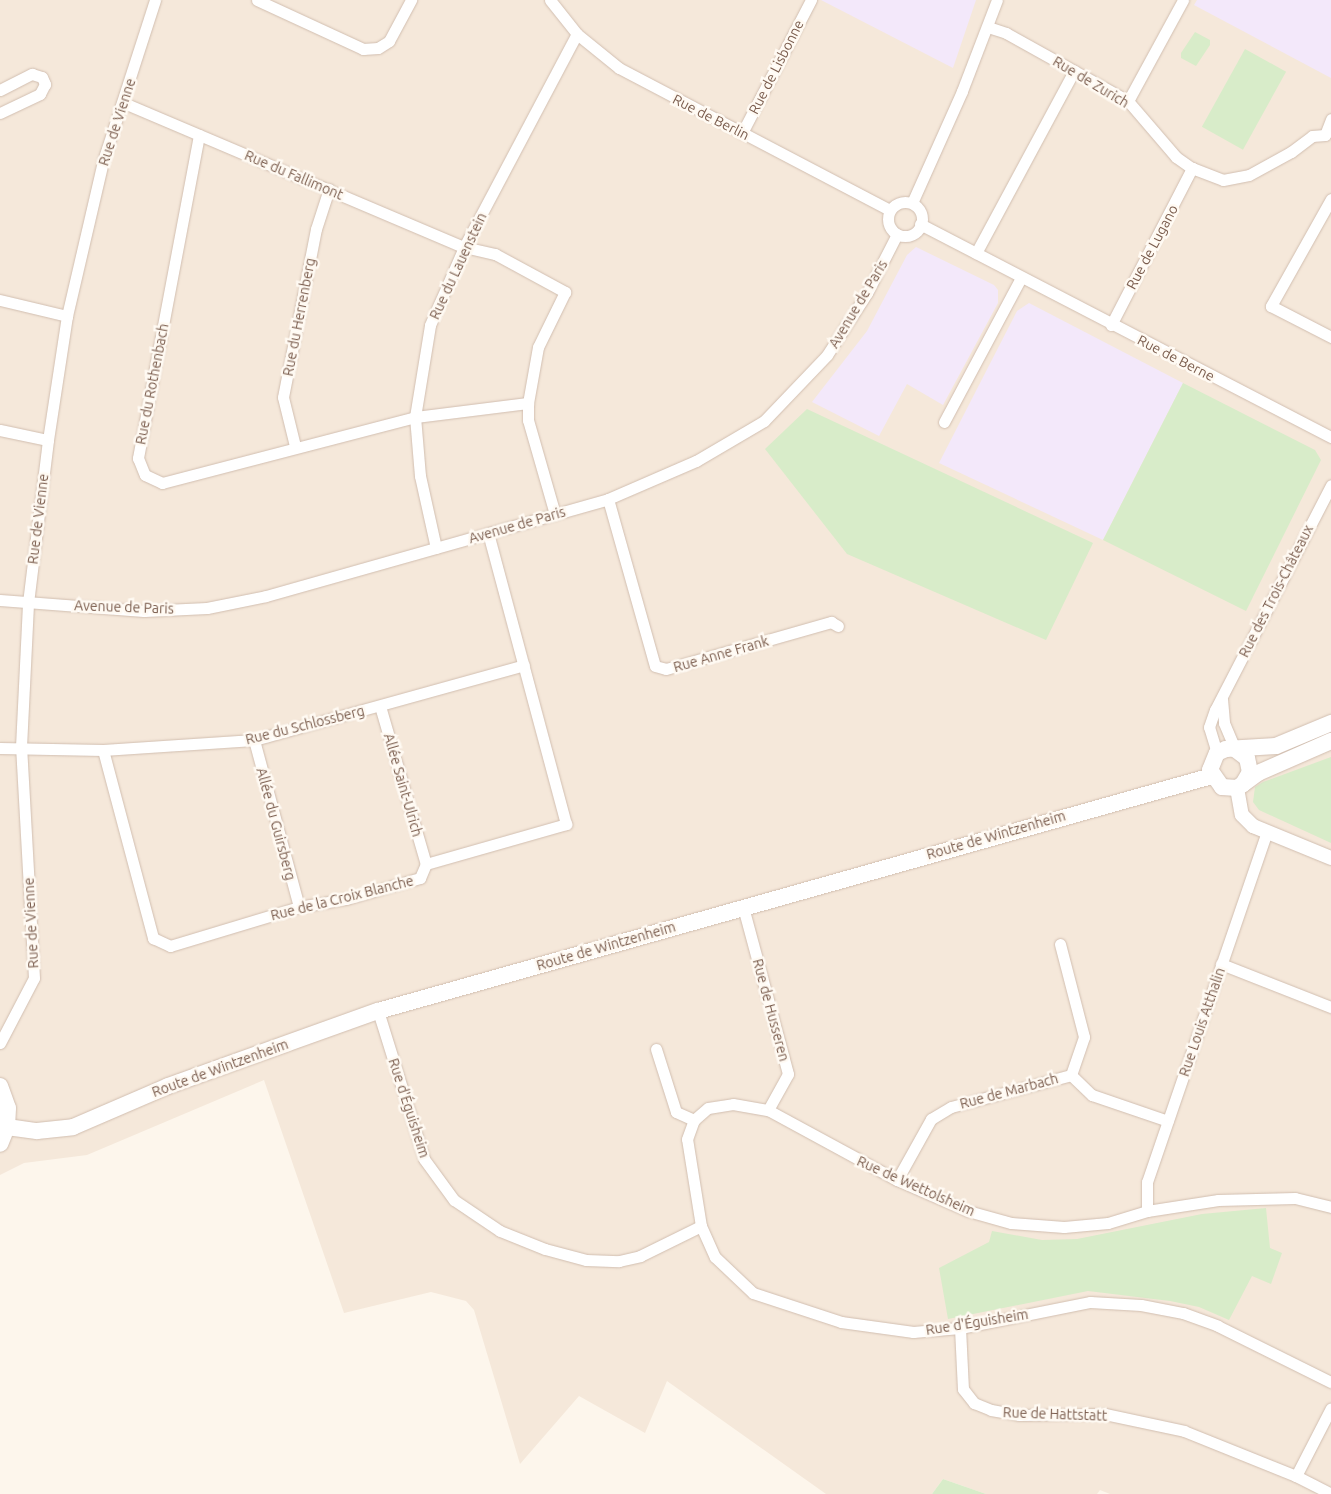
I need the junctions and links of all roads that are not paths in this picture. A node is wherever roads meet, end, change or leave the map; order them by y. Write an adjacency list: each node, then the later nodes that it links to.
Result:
1 (155, 0): 13 (street, Rue de Vienne)
2 (257, 0): 3 (street)
3 (411, 0)
4 (550, 0): 9 (street, Rue de Berlin)
5 (811, 0): 16 (street, Rue de Lisbonne)
6 (997, 0): 8 (street)
7 (1183, 0): 12 (street)
8 (988, 27): 10 (street, Rue de Zurich); 22 (street)
9 (577, 34): 16 (street, Rue de Berlin); 26 (street, Rue du Lauenstein)
10 (1074, 71): 12 (street, Rue de Zurich); 27 (street)
11 (0, 90): 14 (street)
12 (1128, 101): 19 (street, Rue de Zurich)
13 (124, 103): 17 (street, Rue du Fallimont); 30 (street, Rue de Vienne)
14 (0, 113)
15 (1331, 119): 18 (street, Rue de Zurich)
16 (742, 133): 23 (street, Rue de Berlin)
17 (200, 135): 20 (street, Rue du Fallimont); 39 (street, Rue du Rothenbach)
18 (1328, 136): 19 (street, Rue de Zurich)
19 (1192, 168): 31 (street, Rue de Lugano)
20 (329, 189): 26 (street, Rue du Fallimont); 39 (street, Rue du Herrenberg)
21 (1331, 199): 32 (street)
22 (912, 203): 23 (street); 24 (street)
23 (890, 210): 25 (street)
24 (920, 224): 25 (street); 27 (street, Rue de Berne)
25 (897, 234): 41 (street, Avenue de Paris)
26 (464, 247): 33 (street, Rue du Fallimont); 34 (street, Rue du Lauenstein)
27 (976, 253): 28 (street, Rue de Berne)
28 (1021, 278): 31 (street, Rue de Berne); 35 (street)
29 (0, 300): 30 (street)
30 (67, 316): 38 (street, Rue de Vienne)
31 (1111, 325): 37 (street, Rue de Berne)
32 (1331, 337)
33 (528, 403): 34 (street, Rue du Rothenbach); 42 (street)
34 (415, 417): 39 (street, Rue du Rothenbach); 44 (street, Rue du Lauenstein)
35 (944, 422)
36 (0, 430): 38 (street)
37 (1331, 438)
38 (48, 440): 46 (street, Rue de Vienne)
39 (295, 446)
40 (1331, 485): 49 (street, Rue des Trois-Châteaux)
41 (608, 499): 42 (street, Avenue de Paris); 47 (street, Rue Anne Frank)
42 (555, 514): 43 (street, Avenue de Paris)
43 (488, 533): 44 (street, Avenue de Paris); 48 (street, Rue de la Croix Blanche)
44 (436, 548): 46 (street, Avenue de Paris)
45 (0, 600): 46 (street, Avenue de Paris)
46 (28, 603): 54 (street, Rue de Vienne)
47 (838, 626)
48 (524, 665): 50 (street, Rue du Schlossberg); 63 (street, Rue de la Croix Blanche)
49 (1222, 697): 56 (street); 58 (street, Rue des Trois-Châteaux)
50 (380, 706): 52 (street, Rue du Schlossberg); 63 (street, Allée Saint-Ulrich)
51 (1331, 723): 56 (main road)
52 (254, 740): 57 (street, Rue du Schlossberg); 65 (street, Allée du Guirsberg)
53 (1331, 741): 60 (main road)
54 (21, 747): 55 (street, Rue du Schlossberg); 57 (street, Rue du Schlossberg); 70 (street, Rue de Vienne)
55 (0, 748)
56 (1235, 749): 58 (main road); 60 (main road)
57 (103, 750): 65 (street, Rue de la Croix Blanche)
58 (1217, 754): 59 (main road)
59 (1212, 776): 60 (main road); 64 (main road, Route de Wintzenheim)
60 (1240, 786): 61 (street)
61 (1266, 834): 62 (street); 67 (street, Rue Louis Atthalin)
62 (1331, 858)
63 (426, 864): 65 (street, Rue de la Croix Blanche)
64 (743, 907): 69 (main road, Route de Wintzenheim); 74 (street, Rue de Husseren)
65 (299, 908)
66 (1060, 944): 72 (street, Rue de Marbach)
67 (1221, 964): 68 (street); 76 (street, Rue Louis Atthalin)
68 (1331, 1007)
69 (378, 1011): 77 (main road, Route de Wintzenheim); 82 (street, Rue d'Éguisheim)
70 (0, 1043)
71 (656, 1049): 75 (street)
72 (1070, 1075): 76 (street, Rue de Marbach); 79 (street, Rue de Marbach)
73 (0, 1086): 77 (main road)
74 (768, 1110): 75 (street, Rue de Wettolsheim); 79 (street, Rue de Wettolsheim)
75 (694, 1120): 82 (street)
76 (1168, 1121): 81 (street, Rue Louis Atthalin)
77 (8, 1127): 78 (main road)
78 (0, 1144)
79 (896, 1180): 81 (street, Rue de Wettolsheim)
80 (1331, 1207): 81 (street, Rue de Wettolsheim)
81 (1147, 1212)
82 (701, 1226): 83 (street, Rue d'Éguisheim)
83 (960, 1328): 84 (street, Rue d'Éguisheim); 86 (street, Rue de Hattstatt)
84 (1331, 1382)
85 (1331, 1408): 86 (street)
86 (1296, 1476): 87 (street, Rue de Hattstatt)
87 (1331, 1494)

